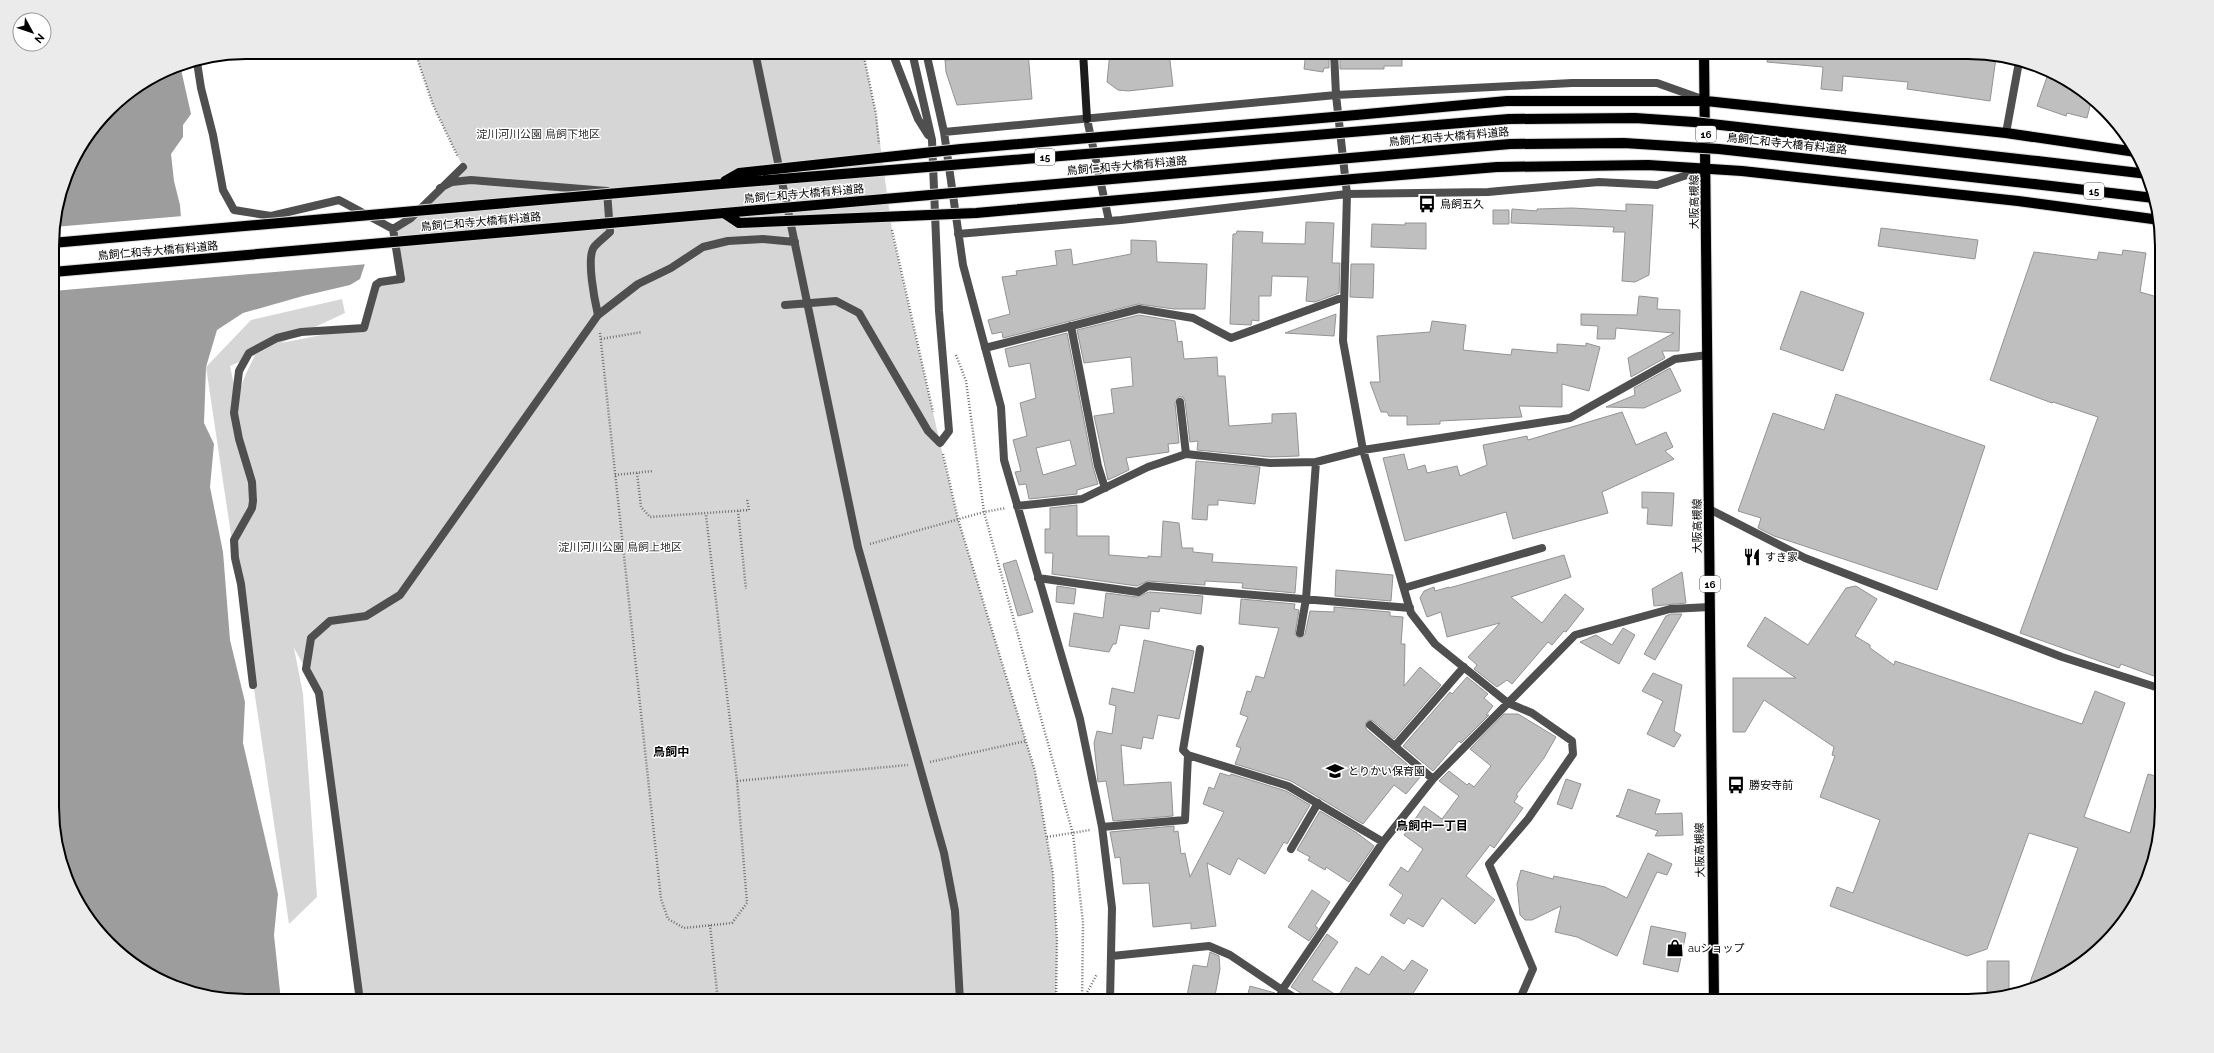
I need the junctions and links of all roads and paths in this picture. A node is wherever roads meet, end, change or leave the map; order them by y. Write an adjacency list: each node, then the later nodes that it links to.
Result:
1 (417, 59): 18 (path)
2 (756, 59): 32 (street)
3 (895, 59): 16 (street)
4 (914, 59): 16 (street)
5 (928, 59): 14 (street)
6 (1083, 59): 13 (street)
7 (1334, 59): 11 (street)
8 (1704, 59): 12 (main road, 大阪高槻線 / 16)
9 (197, 65): 28 (street)
10 (2018, 66): 15 (street)
11 (1336, 95): 12 (street); 13 (street); 23 (street)
12 (1706, 101): 15 (main road); 19 (main road, 大阪高槻線 / 16); 21 (main road, bridge)
13 (1087, 119): 14 (street); 27 (street)
14 (944, 132): 29 (street)
15 (2006, 133): 17 (main road)
16 (932, 140): 46 (street)
17 (2129, 151)
18 (463, 167): 22 (street)
19 (1706, 168): 23 (street); 25 (main road, bridge); 26 (main road); 43 (main road, 大阪高槻線 / 16)
20 (2141, 173): 21 (main road, 鳥飼仁和寺大橋有料道路 / 15, bridge)
21 (721, 184): 31 (main road, 鳥飼仁和寺大橋有料道路 / 15, bridge)
22 (440, 188): 28 (street); 37 (street)
23 (1347, 194): 27 (street); 34 (street)
24 (2149, 197): 25 (main road, 鳥飼仁和寺大橋有料道路 / 15, bridge)
25 (724, 213): 33 (main road, 鳥飼仁和寺大橋有料道路 / 15, bridge)
26 (2152, 219)
27 (1109, 221): 29 (street)
28 (393, 230): 72 (street)
29 (958, 234): 41 (street)
30 (893, 237): 45 (path)
31 (59, 242)
32 (795, 242): 35 (street); 37 (street)
33 (59, 271)
34 (1344, 297): 38 (street); 47 (street)
35 (807, 303): 36 (street); 46 (street); 61 (street)
36 (785, 306)
37 (598, 315): 40 (path); 91 (street)
38 (1071, 326): 41 (street); 53 (street)
39 (642, 332): 40 (path)
40 (601, 339): 52 (path)
41 (985, 348): 55 (street)
42 (955, 353): 58 (path)
43 (1708, 356): 47 (street); 56 (main road, 大阪高槻線 / 16)
44 (1180, 402): 48 (street)
45 (935, 419)
46 (940, 443): 60 (path)
47 (1363, 450): 49 (street); 64 (street)
48 (1186, 454): 49 (street); 53 (street)
49 (1316, 462): 66 (street)
50 (653, 471): 51 (path)
51 (637, 473): 52 (path); 59 (path)
52 (615, 475): 88 (path)
53 (1105, 488): 55 (street)
54 (747, 499): 57 (path)
55 (1017, 506): 58 (path); 63 (street)
56 (1709, 508): 67 (main road, 大阪高槻線 / 16); 73 (street)
57 (738, 511): 59 (path); 65 (path)
58 (984, 512): 60 (path); 84 (path)
59 (706, 515): 81 (path)
60 (958, 519): 61 (path); 76 (path)
61 (858, 547): 79 (street)
62 (1542, 548): 64 (street)
63 (1038, 578): 66 (street); 83 (street)
64 (1404, 588): 68 (street)
65 (746, 589)
66 (1306, 599): 68 (street); 69 (street)
67 (1710, 607): 74 (street); 101 (main road, 大阪高槻線 / 16)
68 (1410, 608): 71 (street)
69 (1300, 633)
70 (1200, 649): 78 (street)
71 (1464, 667): 74 (street); 77 (street)
72 (253, 685)
73 (2155, 687)
74 (1508, 703): 80 (street); 100 (street)
75 (1370, 725): 77 (street)
76 (1026, 741): 79 (path); 85 (path)
77 (1395, 746): 80 (street)
78 (1188, 755): 82 (street); 83 (street)
79 (920, 764): 81 (path); 93 (street)
80 (1433, 779): 86 (street)
81 (737, 781): 88 (path)
82 (1318, 803): 86 (street); 87 (street)
83 (1102, 827): 84 (path); 89 (street)
84 (1073, 834): 85 (path); 95 (path)
85 (1047, 837): 94 (path)
86 (1383, 842): 90 (street)
87 (1291, 849)
88 (710, 925): 92 (path)
89 (1112, 956): 90 (street); 96 (path); 97 (street)
90 (1282, 990): 98 (street); 99 (street)
91 (359, 994)
92 (717, 994)
93 (960, 994)
94 (1056, 994)
95 (1082, 994)
96 (1086, 994)
97 (1110, 994)
98 (1281, 994)
99 (1289, 994)
100 (1522, 994)
101 (1714, 994)

